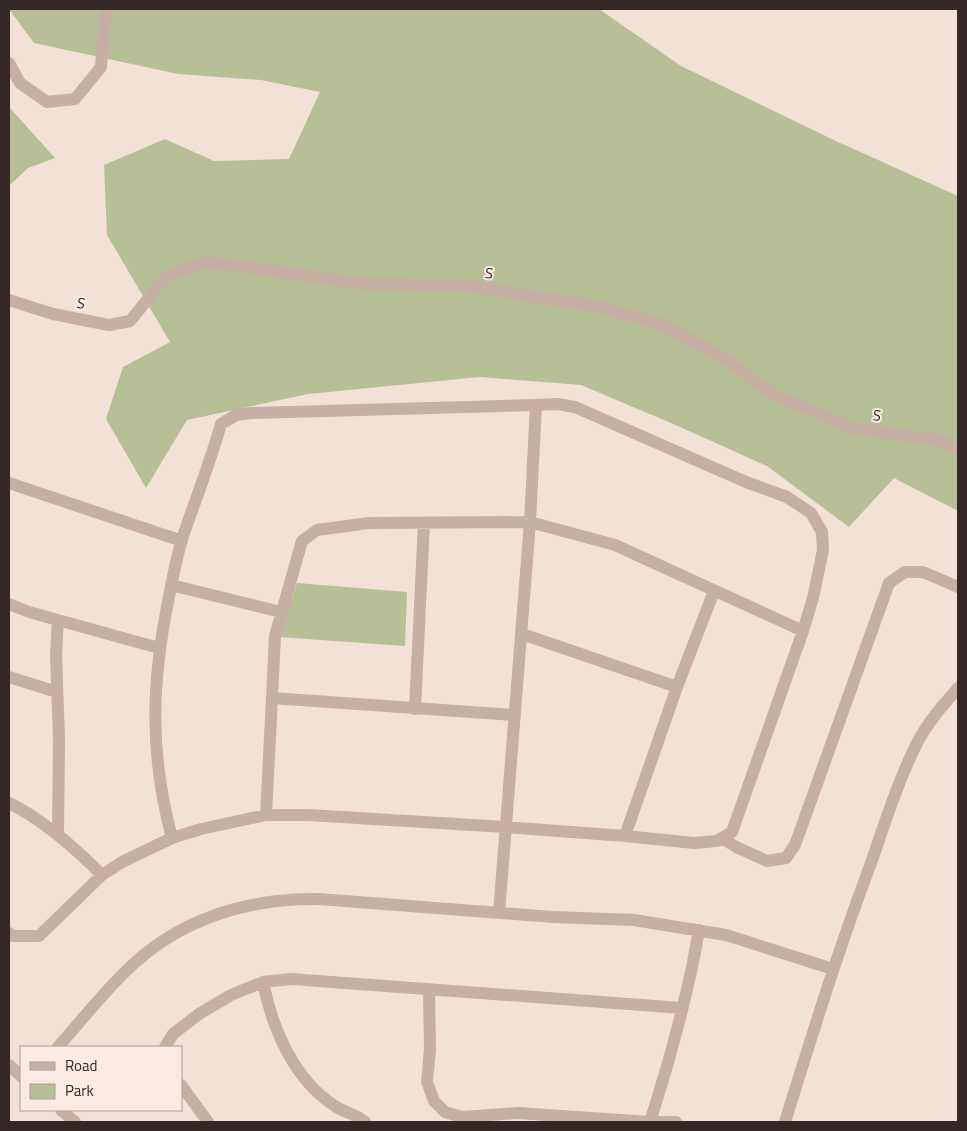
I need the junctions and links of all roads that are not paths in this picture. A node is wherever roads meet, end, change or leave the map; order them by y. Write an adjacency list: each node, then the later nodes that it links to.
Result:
1 (106, 9): 2 (street)
2 (9, 63)
3 (9, 300): 5 (street, S)
4 (536, 405): 7 (street); 9 (street); 16 (street)
5 (958, 450)
6 (9, 483): 9 (street)
7 (530, 522): 8 (street); 12 (street); 17 (street)
8 (424, 523): 14 (street); 24 (street)
9 (182, 541): 10 (street)
10 (171, 585): 14 (street); 18 (street)
11 (958, 587): 32 (street)
12 (714, 591): 16 (street); 20 (street)
13 (9, 604): 15 (street)
14 (282, 612): 23 (street)
15 (58, 620): 18 (street); 22 (street)
16 (803, 631): 32 (street)
17 (522, 634): 20 (street); 25 (street)
18 (159, 648): 31 (street)
19 (9, 677): 22 (street)
20 (676, 687): 30 (street)
21 (958, 688): 37 (street)
22 (57, 692): 29 (street)
23 (272, 698): 24 (street); 27 (street)
24 (415, 709): 25 (street)
25 (514, 715): 28 (street)
26 (9, 803): 29 (street)
27 (266, 815): 28 (street); 31 (street)
28 (505, 827): 30 (street); 34 (street)
29 (58, 835): 33 (street)
30 (625, 836): 32 (street)
31 (172, 838): 33 (street)
32 (722, 838)
33 (102, 875): 36 (street)
34 (499, 912): 35 (street); 41 (street)
35 (699, 930): 37 (street); 40 (street)
36 (9, 933)
37 (833, 968): 52 (street)
38 (263, 982): 39 (street); 42 (street); 49 (street)
39 (429, 990): 40 (street); 50 (street)
40 (682, 1008): 50 (street)
41 (59, 1046)
42 (166, 1046)
43 (9, 1065): 44 (street)
44 (20, 1075)
45 (182, 1086): 48 (street)
46 (62, 1111): 47 (street)
47 (75, 1122)
48 (208, 1122)
49 (365, 1122)
50 (650, 1122): 51 (street)
51 (676, 1122)
52 (785, 1122)

